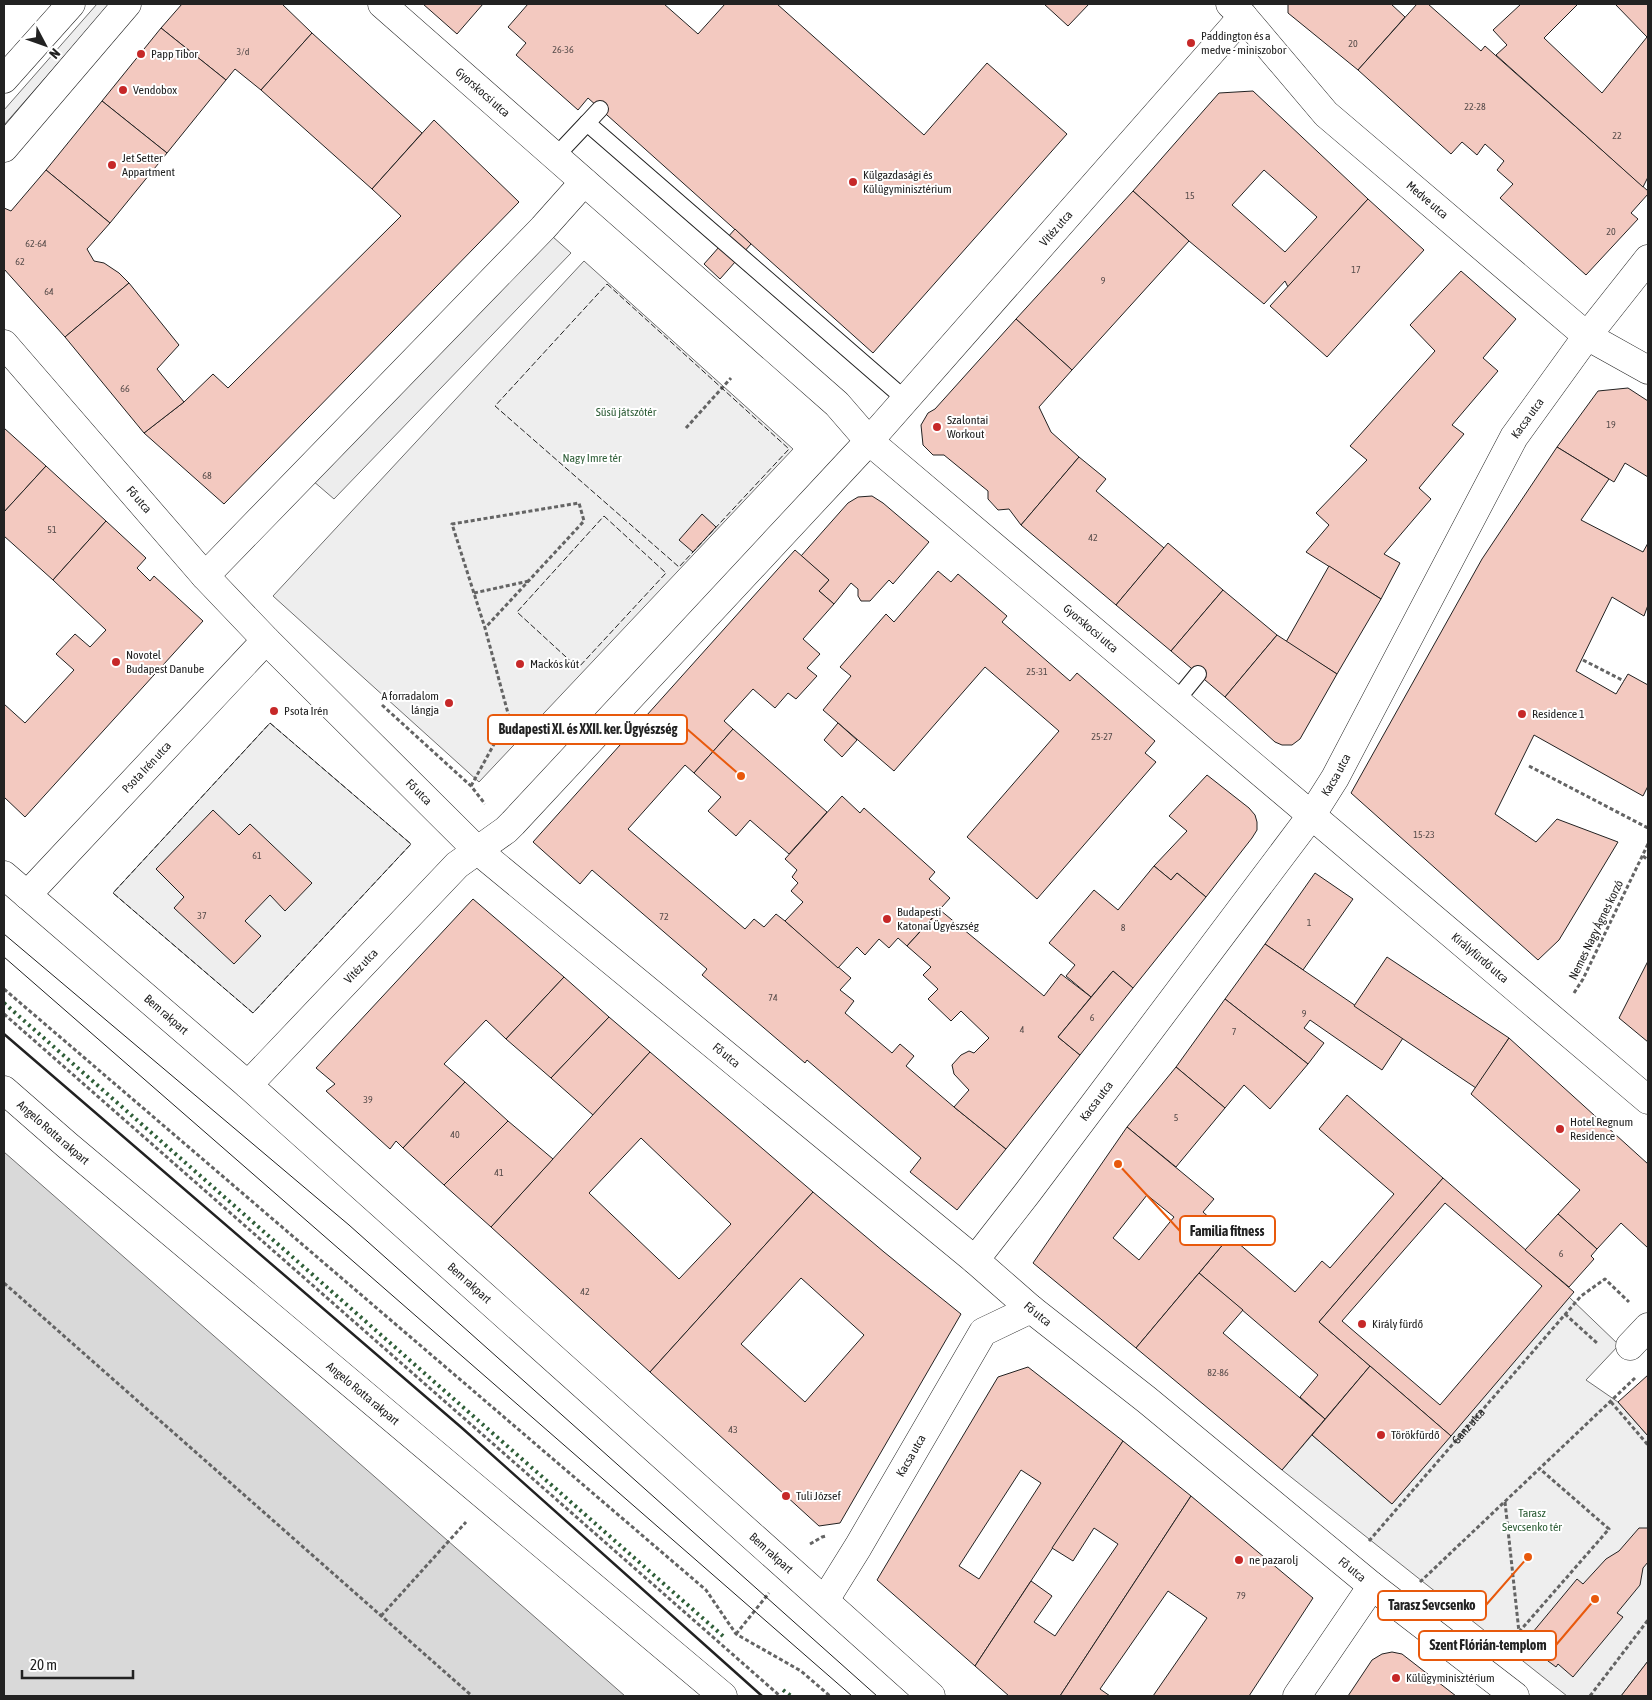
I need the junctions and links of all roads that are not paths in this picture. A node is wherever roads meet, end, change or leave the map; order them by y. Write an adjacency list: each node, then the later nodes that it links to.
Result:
1 (71, 4): 5 (street)
2 (127, 4): 8 (street)
3 (382, 4): 9 (street, Gyorskocsi utca)
4 (1236, 10): 12 (street, Medve utca); 15 (street, Vitéz utca)
5 (4, 80)
6 (600, 109): 7 (lane)
7 (587, 123): 9 (lane); 15 (lane)
8 (4, 148)
9 (556, 157): 10 (street, Gyorskocsi utca)
10 (584, 182): 16 (street); 17 (street)
11 (1648, 260): 12 (street, Kacsa utca)
12 (1587, 336): 14 (street, Medve utca); 21 (street, Kacsa utca)
13 (4, 344): 17 (street, Fő utca)
14 (1648, 370)
15 (905, 399): 16 (street, Vitéz utca)
16 (869, 441): 20 (street, Gyorskocsi utca); 22 (street)
17 (206, 576): 18 (street, Fő utca)
18 (266, 640): 22 (street, Fő utca); 24 (street, Psota Irén utca)
19 (1198, 674): 20 (lane)
20 (1176, 701): 21 (street, Gyorskocsi utca)
21 (1311, 816): 27 (street, Királyfürdő utca); 28 (street, Kacsa utca)
22 (477, 850): 25 (street, Vitéz utca); 28 (street, Fő utca)
23 (4, 874): 24 (street, Bem rakpart)
24 (27, 895): 25 (street, Bem rakpart)
25 (248, 1085): 31 (street, Bem rakpart)
26 (4, 1090): 32 (street, Angelo Rotta rakpart)
27 (1648, 1100)
28 (975, 1260): 29 (street, Fő utca)
29 (1032, 1308): 30 (street, Fő utca); 31 (street, Kacsa utca)
30 (1372, 1586): 34 (street); 35 (street, Fő utca)
31 (825, 1600): 33 (street, Bem rakpart)
32 (724, 1696)
33 (931, 1696)
34 (1297, 1696)
35 (1515, 1696)

